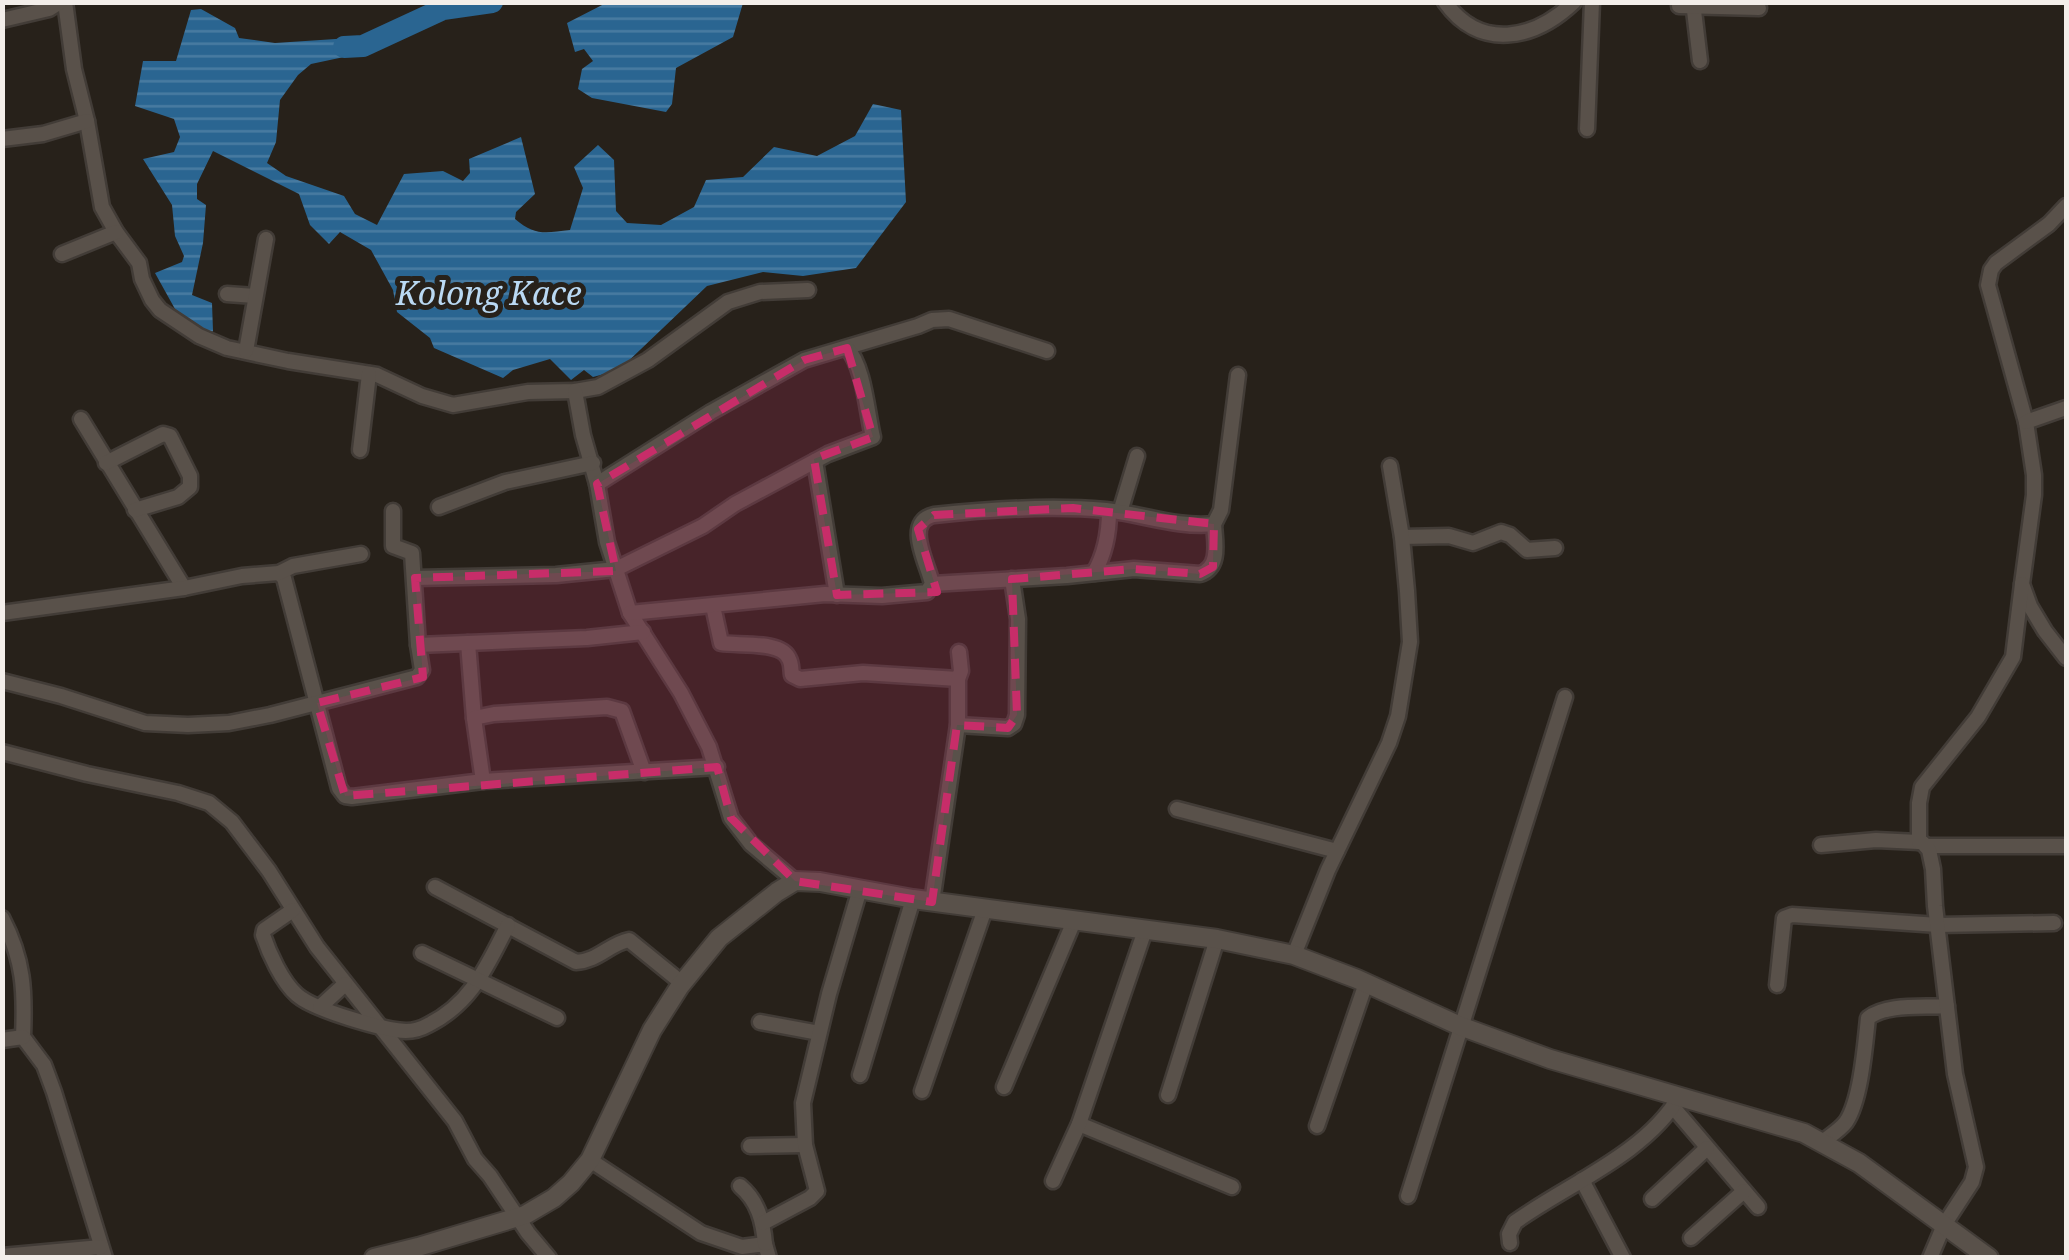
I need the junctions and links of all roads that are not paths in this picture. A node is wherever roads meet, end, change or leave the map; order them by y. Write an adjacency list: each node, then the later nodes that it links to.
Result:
1 (63, 2): 8 (street); 10 (street)
2 (1445, 2): 3 (street)
3 (1574, 2)
4 (1592, 2): 11 (street)
5 (1689, 5): 6 (street); 9 (street)
6 (1743, 6): 7 (street)
7 (1759, 8)
8 (2, 20)
9 (1700, 61)
10 (87, 121): 12 (street); 14 (street)
11 (1587, 129)
12 (2, 139)
13 (2066, 206): 28 (street)
14 (116, 232): 16 (street); 21 (street)
15 (266, 239): 19 (street)
16 (62, 254)
17 (808, 290): 25 (street)
18 (227, 294): 19 (street)
19 (256, 296): 21 (street)
20 (848, 348): 22 (street); 31 (street); 35 (street)
21 (246, 351): 23 (street)
22 (1047, 352)
23 (369, 374): 25 (street); 29 (street)
24 (1238, 375): 40 (street)
25 (575, 390): 33 (street)
26 (2066, 408): 28 (street)
27 (81, 419): 32 (street)
28 (2026, 422): 50 (street)
29 (360, 450)
30 (1137, 456): 39 (street)
31 (815, 461): 44 (street); 52 (street)
32 (106, 463): 37 (street); 37 (street)
33 (593, 464): 35 (street); 36 (street)
34 (1390, 466): 41 (street)
35 (597, 484): 44 (street)
36 (439, 507)
37 (135, 510): 51 (street)
38 (393, 512): 47 (street)
39 (1115, 512): 40 (street); 46 (street); 49 (street)
40 (1214, 524): 46 (street)
41 (1402, 538): 42 (street); 75 (street)
42 (1555, 548)
43 (361, 554): 45 (street)
44 (616, 569): 47 (street); 55 (street)
45 (279, 573): 51 (street); 64 (street)
46 (1094, 573): 48 (street)
47 (415, 578): 58 (street)
48 (1012, 580): 49 (street); 66 (street)
49 (932, 584): 52 (street)
50 (2022, 584): 60 (street); 72 (street)
51 (184, 588): 54 (street)
52 (837, 595): 53 (street)
53 (713, 606): 55 (street); 61 (street)
54 (2, 613)
55 (630, 613): 56 (street)
56 (643, 632): 57 (street); 68 (street)
57 (468, 643): 58 (street); 65 (street)
58 (418, 645): 64 (street)
59 (959, 652): 61 (street)
60 (2066, 658)
61 (958, 679): 66 (street)
62 (2, 681): 64 (street)
63 (1565, 697): 101 (street)
64 (317, 704): 70 (street)
65 (474, 718): 69 (street); 70 (street)
66 (958, 726): 79 (street)
67 (2, 752): 81 (street)
68 (716, 767): 69 (street); 76 (street)
69 (644, 772): 70 (street)
70 (483, 782)
71 (1177, 808): 75 (street)
72 (1923, 844): 73 (street); 74 (street); 86 (street)
73 (1821, 845)
74 (2066, 846)
75 (1337, 851): 90 (street)
76 (796, 881): 78 (street); 92 (street)
77 (435, 887): 85 (street)
78 (860, 890): 79 (street); 102 (street)
79 (922, 901): 80 (street); 105 (street)
80 (985, 909): 83 (street); 107 (street)
81 (293, 910): 94 (street); 97 (street)
82 (2, 918): 103 (street)
83 (1074, 921): 87 (street); 106 (street)
84 (2054, 924): 86 (street)
85 (508, 925): 91 (street); 92 (street)
86 (1938, 925): 95 (street); 96 (street)
87 (1145, 930): 88 (street); 110 (street)
88 (1218, 939): 90 (street); 108 (street)
89 (422, 952): 91 (street)
90 (1294, 954): 93 (street)
91 (480, 980): 98 (street); 100 (street)
92 (682, 982): 116 (street)
93 (1366, 983): 101 (street); 111 (street)
94 (345, 984): 97 (street); 100 (street)
95 (1777, 985)
96 (1947, 1006): 112 (street); 127 (street)
97 (320, 1007): 100 (street)
98 (557, 1018)
99 (760, 1022): 102 (street)
100 (380, 1026): 125 (street)
101 (1460, 1026): 109 (street); 122 (street)
102 (818, 1033): 113 (street)
103 (23, 1037): 104 (street); 131 (street)
104 (2, 1040)
105 (860, 1076)
106 (1004, 1087)
107 (922, 1091)
108 (1168, 1095)
109 (1676, 1102): 112 (street); 115 (street); 117 (street)
110 (1079, 1124): 118 (street); 120 (street)
111 (1317, 1126)
112 (1822, 1142): 127 (street)
113 (805, 1145): 114 (street); 126 (street)
114 (750, 1146)
115 (1707, 1148): 121 (street); 123 (street)
116 (590, 1160): 125 (street); 130 (street)
117 (1582, 1180): 129 (street); 135 (street)
118 (1053, 1181)
119 (740, 1186): 126 (street)
120 (1232, 1186)
121 (1744, 1192): 124 (street); 128 (street)
122 (1408, 1196)
123 (1652, 1199)
124 (1758, 1207)
125 (517, 1218): 133 (street); 134 (street)
126 (763, 1223): 130 (street)
127 (1944, 1225): 136 (street); 137 (street)
128 (1691, 1238)
129 (1510, 1243)
130 (767, 1251)
131 (103, 1252): 132 (street)
132 (2, 1256)
133 (374, 1258)
134 (550, 1258)
135 (1623, 1258)
136 (1930, 1258)
137 (1988, 1258)

